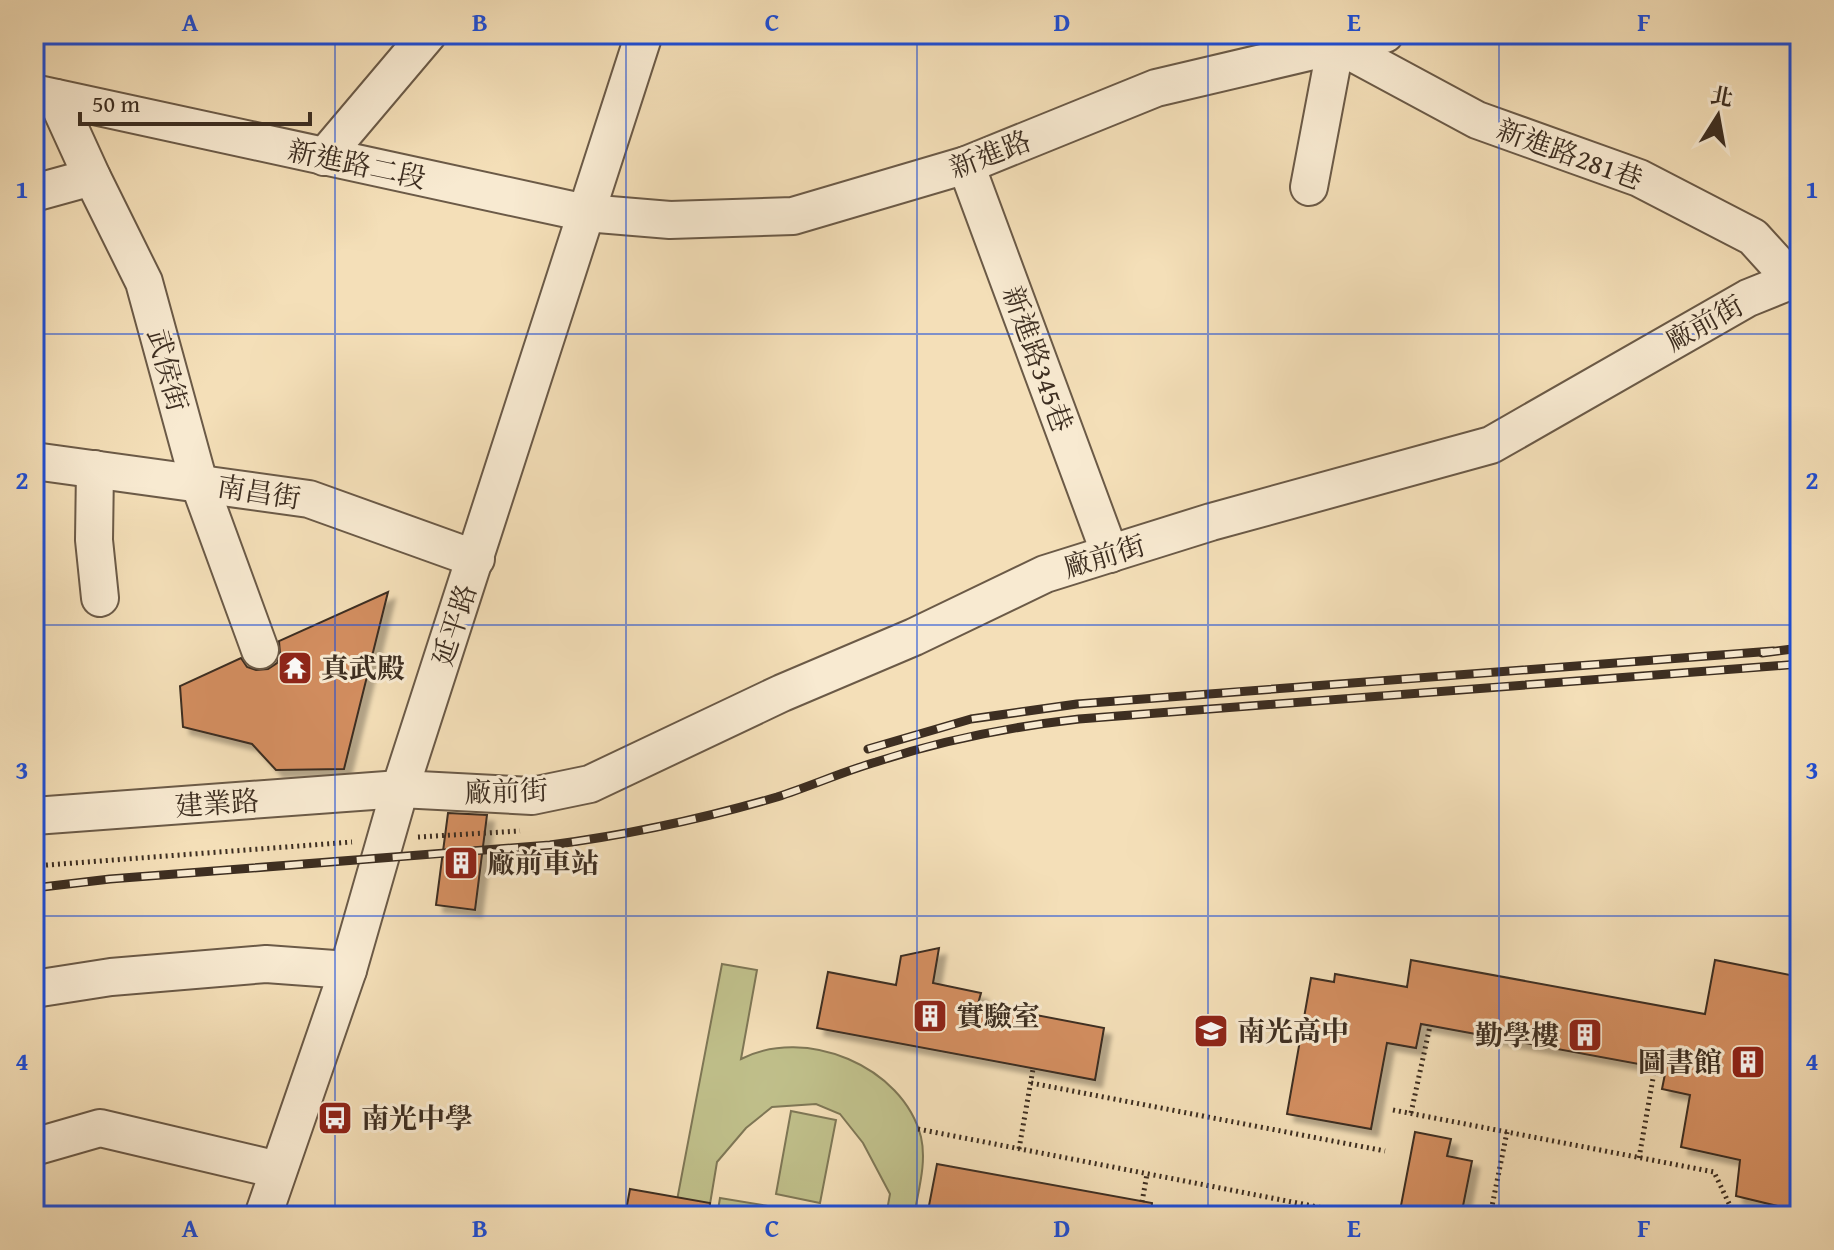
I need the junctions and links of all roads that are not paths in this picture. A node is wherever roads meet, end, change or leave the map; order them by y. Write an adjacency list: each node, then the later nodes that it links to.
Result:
1 (428, 34): 6 (street)
2 (644, 34): 11 (street, 延平路)
3 (1385, 34): 4 (street, 新進路)
4 (1336, 44): 7 (street, 新進路); 9 (street); 12 (street, 新進路281巷)
5 (45, 95): 6 (street, 新進路二段); 8 (street, 武侯街)
6 (324, 157): 11 (street, 新進路二段)
7 (966, 165): 11 (street, 新進路); 16 (street, 新進路345巷)
8 (92, 177): 10 (street); 15 (street, 武侯街)
9 (1309, 187)
10 (34, 193)
11 (586, 213): 17 (street, 延平路)
12 (1796, 278): 16 (street, 廠前街)
13 (34, 461): 14 (street, 南昌街)
14 (95, 469): 15 (street, 南昌街); 18 (street)
15 (199, 483): 17 (street, 南昌街); 19 (street, 武侯街)
16 (1110, 554): 20 (street, 廠前街)
17 (476, 559): 20 (street, 延平路)
18 (100, 598)
19 (260, 650)
20 (400, 789): 21 (street, 建業路); 22 (street, 延平路)
21 (34, 816)
22 (348, 970): 23 (street); 25 (street, 延平路)
23 (34, 989)
24 (34, 1147): 25 (street)
25 (278, 1170): 26 (street, 延平路)
26 (263, 1216)

